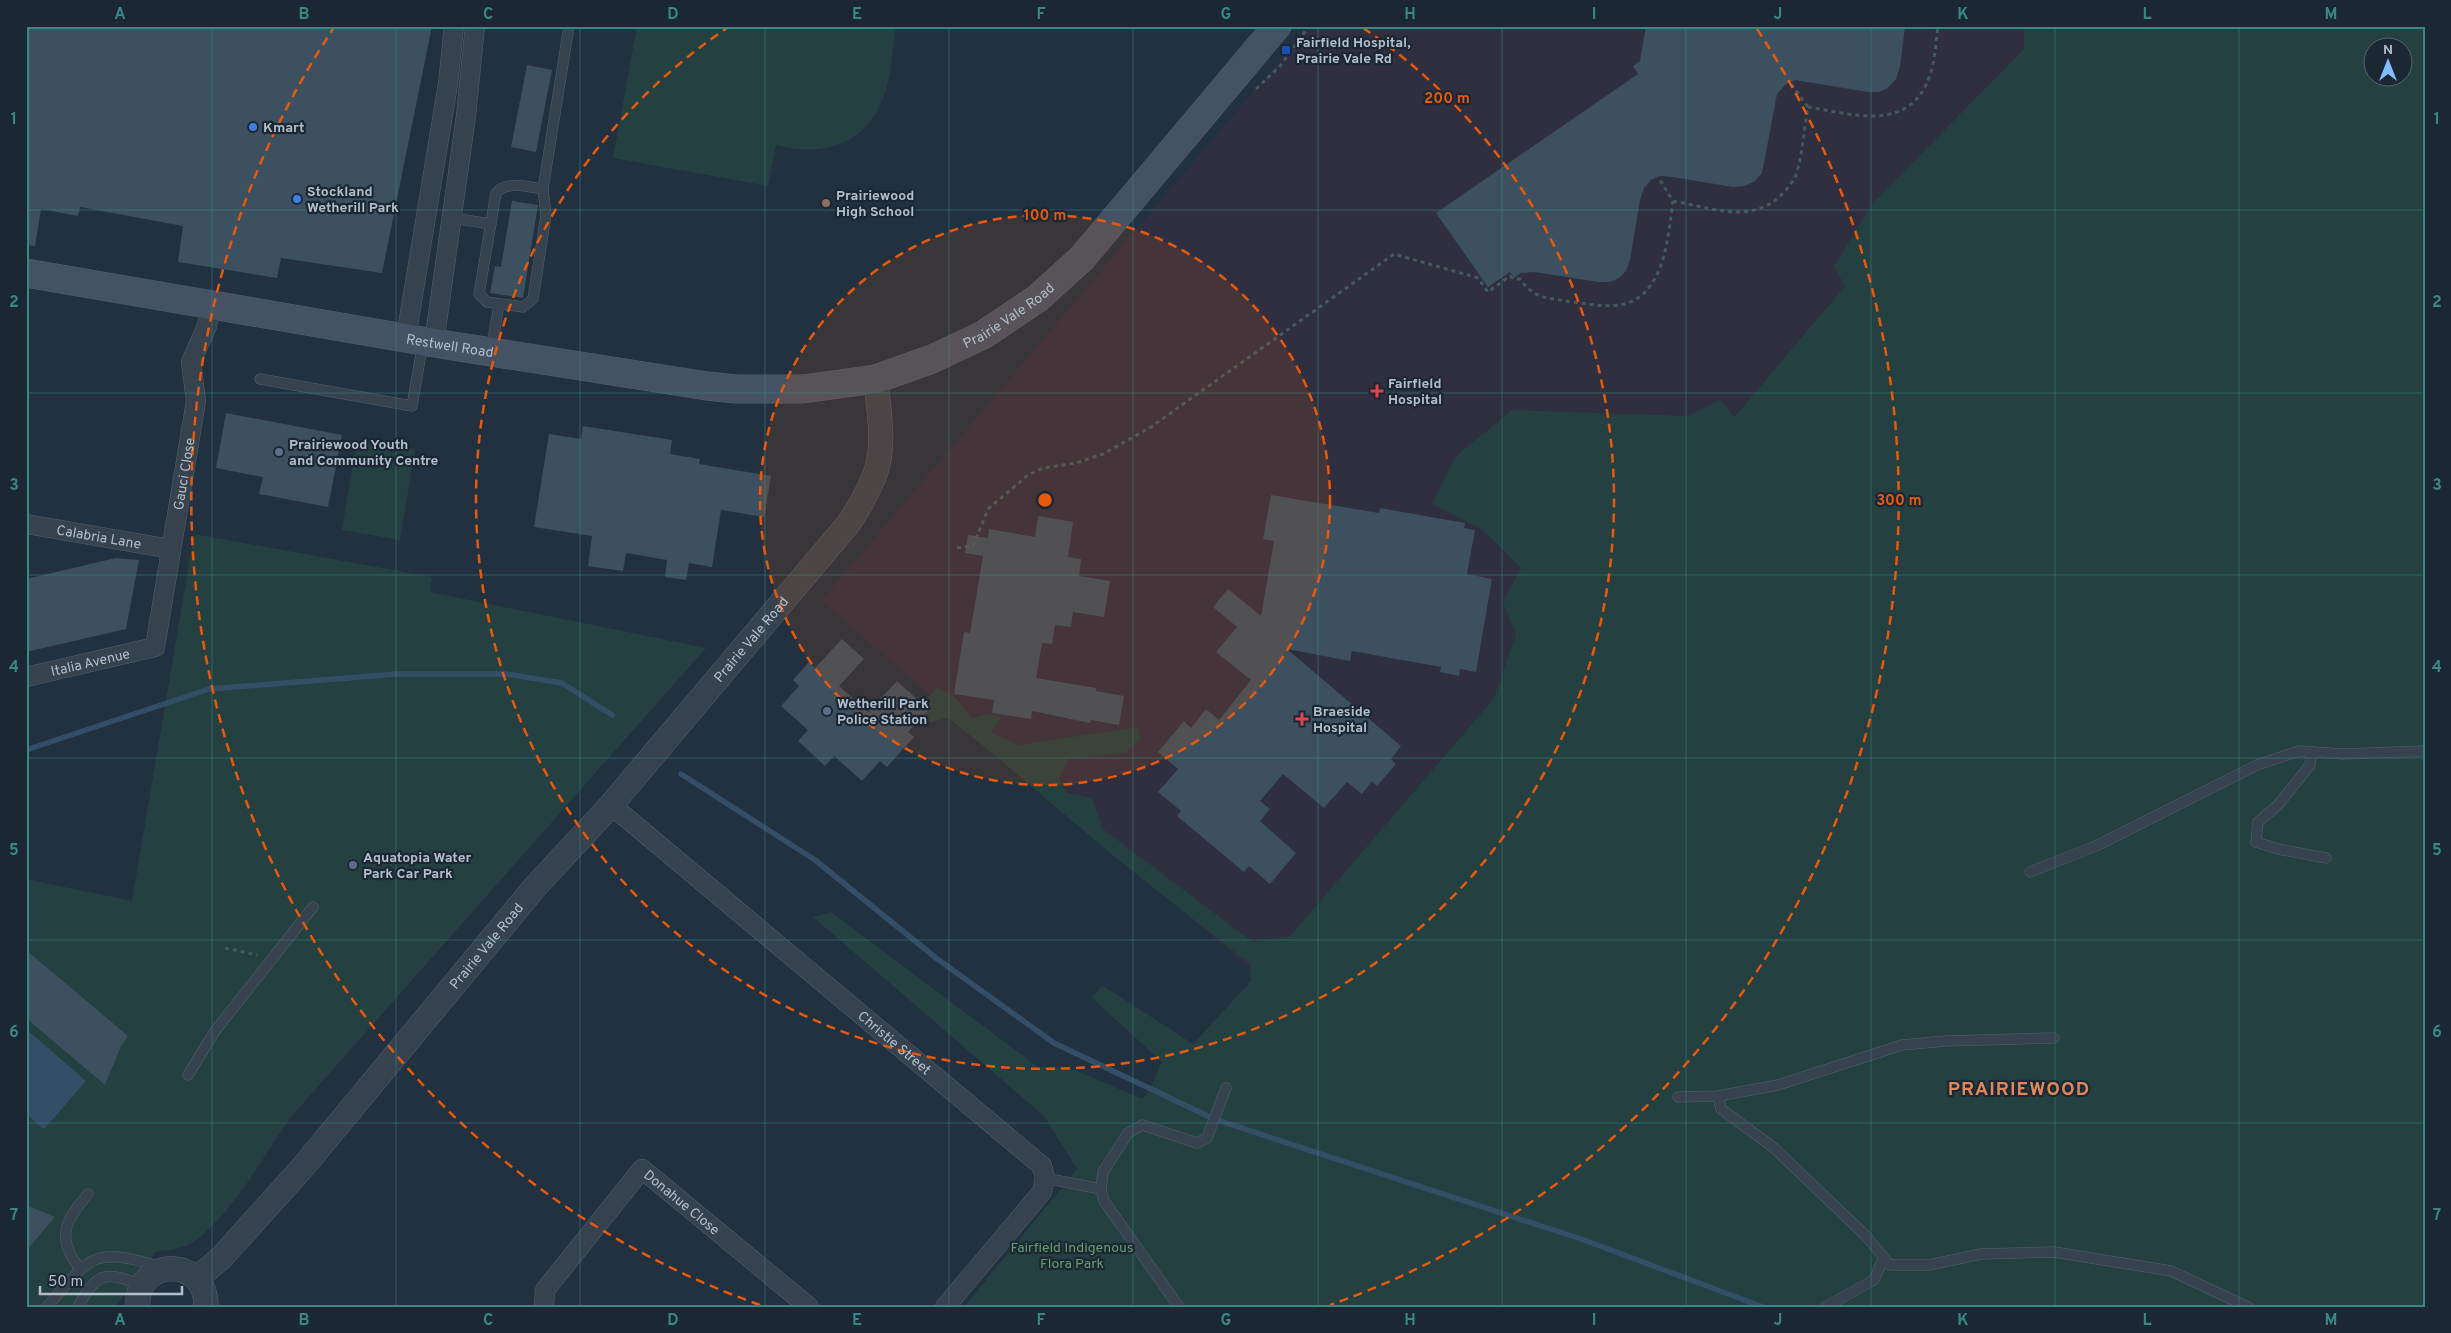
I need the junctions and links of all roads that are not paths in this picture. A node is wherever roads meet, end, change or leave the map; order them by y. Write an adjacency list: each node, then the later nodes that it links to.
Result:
1 (454, 26): 11 (street)
2 (476, 26): 6 (street)
3 (569, 26): 5 (lane)
4 (1277, 26): 14 (main road, Prairie Vale Road)
5 (543, 189): 7 (lane); 10 (lane)
6 (452, 218): 7 (lane); 11 (street)
7 (491, 224): 10 (lane)
8 (26, 273): 9 (main road, Restwell Road)
9 (211, 303): 11 (main road, Restwell Road); 16 (street, Gauci Close)
10 (499, 304): 12 (lane)
11 (421, 340): 12 (main road, Restwell Road); 13 (lane)
12 (491, 352): 14 (main road, Restwell Road)
13 (260, 379)
14 (876, 379): 21 (street, Prairie Vale Road)
15 (26, 524): 16 (street, Calabria Lane)
16 (171, 549): 17 (street, Gauci Close)
17 (155, 647): 18 (street, Italia Avenue)
18 (26, 677)
19 (2425, 751): 20 (lane)
20 (2312, 752): 22 (lane); 23 (lane)
21 (611, 805): 30 (street, Christie Street); 36 (street, Prairie Vale Road)
22 (2326, 858)
23 (2030, 872)
24 (313, 907): 26 (lane)
25 (2054, 1038): 28 (lane)
26 (188, 1075)
27 (1226, 1088): 31 (lane)
28 (1718, 1096): 29 (lane); 33 (lane)
29 (1678, 1097)
30 (1046, 1178): 31 (lane); 43 (street)
31 (1101, 1189): 44 (lane)
32 (88, 1194): 35 (lane)
33 (1883, 1259): 45 (lane); 46 (lane)
34 (166, 1268): 35 (lane); 36 (street); 37 (street)
35 (80, 1269): 38 (lane)
36 (197, 1278): 40 (street)
37 (140, 1296): 39 (lane)
38 (47, 1307)
39 (78, 1307)
40 (206, 1307)
41 (544, 1307): 42 (street, Donahue Close)
42 (808, 1307)
43 (945, 1307)
44 (1179, 1307)
45 (1825, 1307)
46 (2248, 1307)

